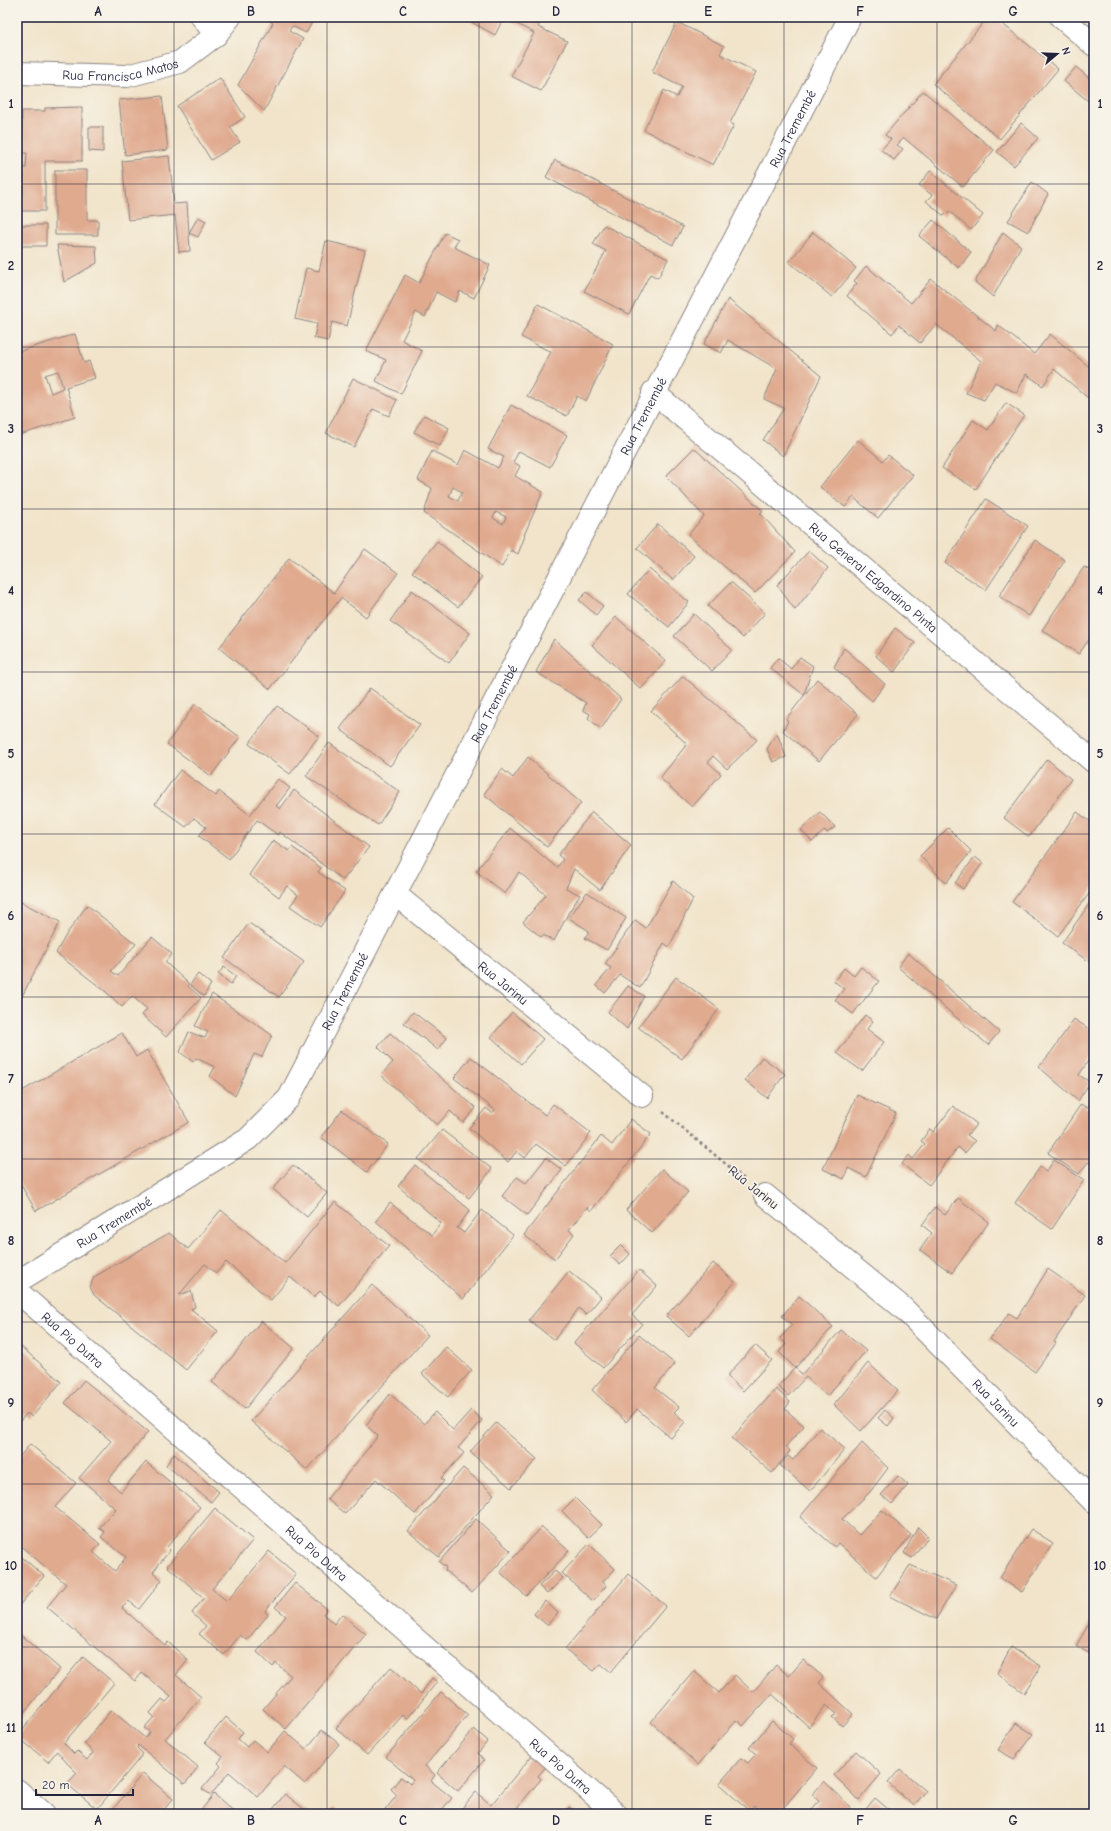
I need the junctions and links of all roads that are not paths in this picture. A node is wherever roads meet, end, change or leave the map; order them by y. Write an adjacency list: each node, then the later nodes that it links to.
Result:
1 (202, 17): 5 (street)
2 (230, 17): 5 (street, Rua Francisca Matos)
3 (850, 17): 8 (street, Rua Tremembé)
4 (1061, 17): 6 (street)
5 (216, 35): 7 (street, Rua Francisca Matos)
6 (1094, 45)
7 (17, 74)
8 (653, 392): 9 (street, Rua General Edgardino Pinta); 10 (street, Rua Tremembé)
9 (1094, 762)
10 (395, 894): 11 (street, Rua Jarinu); 13 (street, Rua Tremembé)
11 (642, 1096)
12 (765, 1196): 15 (street, Rua Jarinu)
13 (17, 1282)
14 (17, 1291): 18 (street, Rua Pio Dutra)
15 (1094, 1502)
16 (17, 1790): 17 (street)
17 (44, 1814)
18 (616, 1814)

